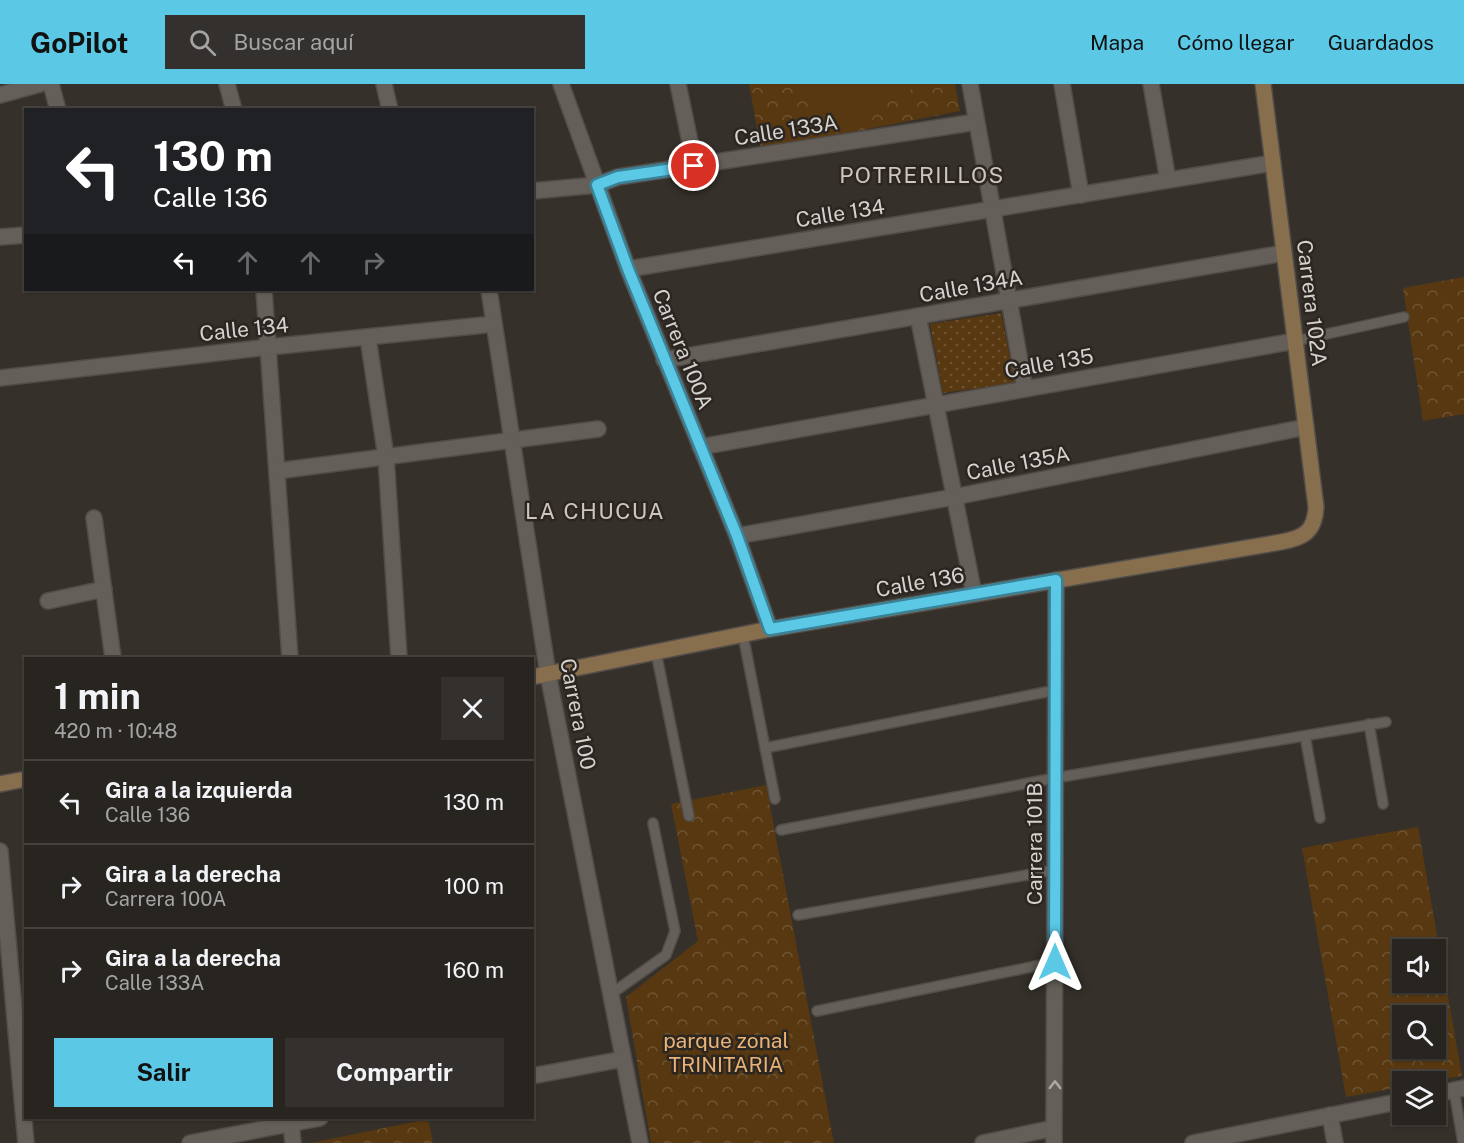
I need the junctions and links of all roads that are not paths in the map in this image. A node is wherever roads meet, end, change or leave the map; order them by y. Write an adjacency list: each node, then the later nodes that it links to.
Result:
1 (40, 84): 11 (street)
2 (51, 84): 12 (street)
3 (227, 84): 13 (street)
4 (384, 84): 14 (street)
5 (561, 84): 19 (street, Carrera 100A)
6 (678, 84): 17 (street)
7 (969, 84): 15 (street)
8 (1062, 84): 21 (street)
9 (1151, 84): 18 (street)
10 (1263, 84): 16 (street, Carrera 102A)
11 (0, 94)
12 (57, 108)
13 (233, 108)
14 (390, 108)
15 (976, 122): 17 (street, Calle 133A); 22 (street)
16 (1273, 163): 18 (street, Calle 134); 25 (street, Carrera 102A)
17 (694, 166): 19 (street, Calle 133A)
18 (1168, 180): 21 (street, Calle 134)
19 (597, 185): 20 (street, Calle 133A); 26 (street, Carrera 100A)
20 (534, 191)
21 (1081, 195): 22 (street, Calle 134)
22 (992, 209): 26 (street, Calle 134); 29 (street)
23 (24, 235): 24 (street)
24 (0, 237)
25 (1284, 253): 29 (street, Calle 134A); 34 (street, Carrera 102A)
26 (628, 269): 36 (street, Carrera 100A)
27 (264, 291): 35 (street)
28 (489, 291): 32 (street, Carrera 100)
29 (1009, 300): 30 (street, Calle 134A); 38 (street)
30 (918, 316): 36 (street, Calle 134A); 39 (street)
31 (1404, 317): 34 (lane, Calle 135)
32 (494, 324): 33 (street, Calle 134); 42 (street, Carrera 100)
33 (368, 338): 35 (street, Calle 134); 44 (street)
34 (1295, 341): 38 (street, Calle 135); 40 (street, Carrera 102A)
35 (268, 347): 37 (street, Calle 134); 45 (street)
36 (664, 360): 43 (street, Carrera 100A)
37 (0, 378)
38 (1025, 389): 39 (street, Calle 135)
39 (936, 405): 43 (street, Calle 135); 46 (street)
40 (1306, 427): 46 (street, Calle 135A); 48 (street, Carrera 102A)
41 (598, 429): 42 (street)
42 (513, 441): 44 (street); 60 (street, Carrera 100)
43 (700, 447): 49 (street, Carrera 100A)
44 (386, 457): 45 (street); 59 (street)
45 (278, 471): 58 (street)
46 (954, 497): 49 (street, Calle 135A); 52 (street)
47 (94, 518): 51 (street)
48 (1311, 527): 50 (street, Calle 136)
49 (737, 536): 54 (street, Carrera 100A)
50 (1056, 580): 52 (street, Calle 136); 62 (street, Carrera 101B)
51 (104, 589): 53 (street); 57 (street)
52 (974, 594): 54 (street, Calle 136)
53 (48, 601)
54 (770, 629): 55 (street, Calle 136)
55 (743, 635): 56 (street, Calle 136); 66 (lane)
56 (656, 652): 60 (street, Calle 136); 72 (lane)
57 (113, 657)
58 (290, 657)
59 (399, 657)
60 (548, 674): 61 (street, Calle 136); 80 (street, Carrera 100)
61 (534, 677)
62 (1056, 690): 66 (lane); 67 (street, Carrera 101B)
63 (1386, 722): 64 (lane)
64 (1369, 724): 65 (lane); 71 (lane)
65 (1305, 736): 67 (lane); 73 (lane)
66 (765, 748): 70 (lane)
67 (1055, 778): 75 (lane); 77 (street, Carrera 101B)
68 (24, 779): 69 (street)
69 (0, 784)
70 (775, 799)
71 (1383, 804)
72 (689, 816)
73 (1320, 818)
74 (653, 823): 80 (lane)
75 (781, 830)
76 (0, 851): 91 (street)
77 (1055, 870): 78 (lane); 79 (street, Carrera 101B)
78 (798, 915)
79 (1055, 962): 81 (lane); 89 (street, Carrera 101B, one-way to 79)
80 (611, 994): 82 (street, Carrera 100)
81 (817, 1011)
82 (623, 1059): 83 (street); 94 (street, Carrera 100)
83 (534, 1076)
84 (1459, 1089): 98 (lane)
85 (1392, 1103): 86 (street)
86 (1330, 1115): 90 (street); 97 (street)
87 (314, 1119): 88 (street)
88 (291, 1123): 92 (street); 93 (street)
89 (1054, 1135): 95 (street)
90 (1241, 1138): 96 (street)
91 (26, 1143)
92 (190, 1143)
93 (293, 1143)
94 (640, 1143)
95 (983, 1143)
96 (1193, 1143)
97 (1335, 1143)
98 (1463, 1143)

